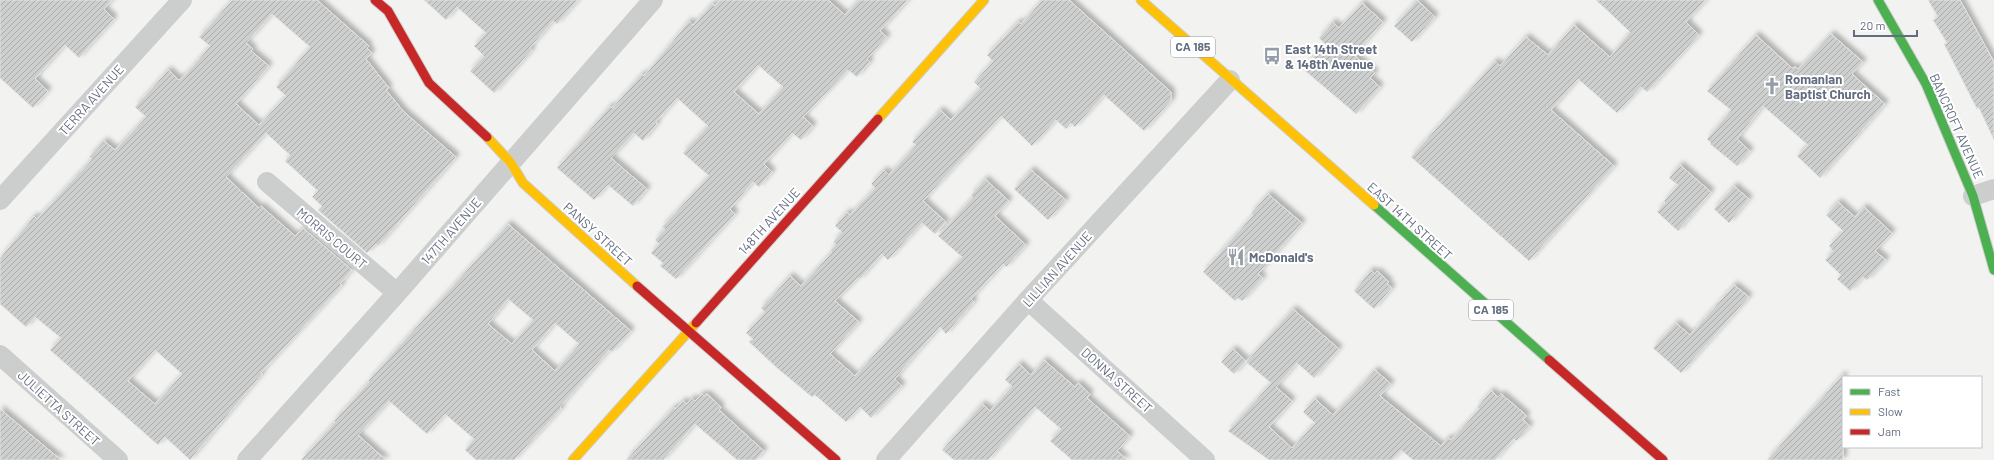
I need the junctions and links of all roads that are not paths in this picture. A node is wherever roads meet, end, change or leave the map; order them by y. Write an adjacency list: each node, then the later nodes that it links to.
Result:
1 (182, 0): 12 (street, TERRA AVENUE)
2 (375, 0): 8 (street, PANSY STREET)
3 (651, 0): 8 (street, 147TH AVENUE)
4 (984, 0): 16 (street, 148TH AVENUE)
5 (1141, 0): 7 (street, EAST 14TH STREET / CA 185)
6 (1878, 0): 11 (street, BANCROFT AVENUE)
7 (1230, 80): 15 (street, LILLIAN AVENUE); 24 (street, EAST 14TH STREET / CA 185)
8 (511, 163): 14 (street, 147TH AVENUE); 16 (street, PANSY STREET)
9 (267, 182): 14 (street, MORRIS COURT)
10 (1994, 189): 11 (street)
11 (1973, 196): 13 (street, BANCROFT AVENUE)
12 (0, 200)
13 (1994, 270)
14 (397, 293): 20 (street, 147TH AVENUE)
15 (1028, 300): 18 (street, DONNA STREET); 23 (street, LILLIAN AVENUE)
16 (688, 332): 21 (street, 148TH AVENUE); 22 (street, PANSY STREET)
17 (0, 355): 19 (street, JULIETTA STREET)
18 (1192, 456)
19 (118, 460)
20 (247, 460)
21 (573, 460)
22 (836, 460)
23 (886, 460)
24 (1663, 460)

